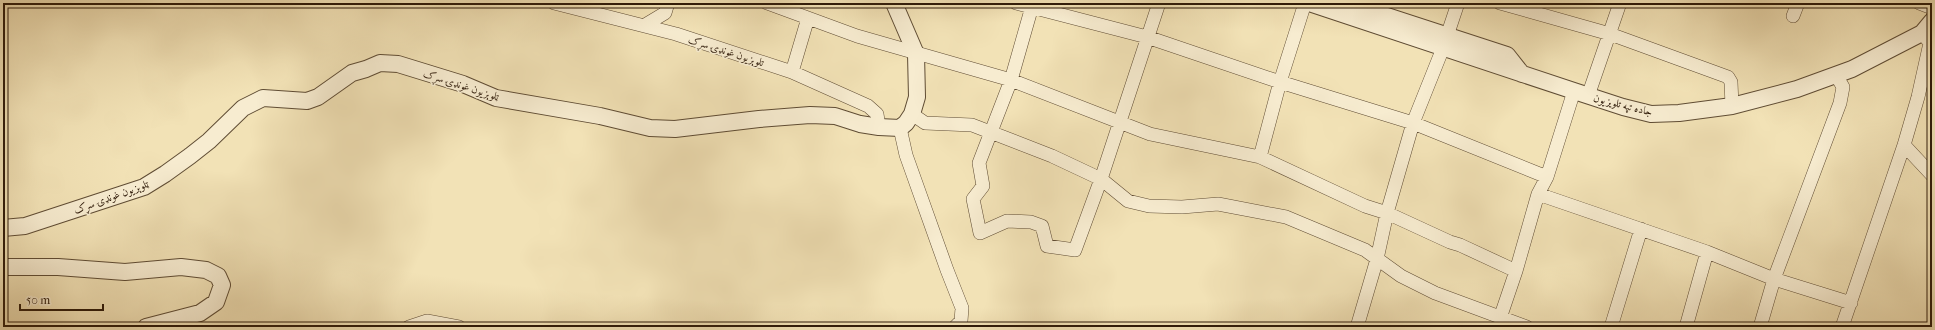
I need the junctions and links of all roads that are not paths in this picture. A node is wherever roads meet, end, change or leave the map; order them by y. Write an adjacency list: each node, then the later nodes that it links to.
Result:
1 (554, 3): 19 (street, تلوېزيون غونډۍ سړک)
2 (668, 3): 19 (street)
3 (767, 3): 18 (street)
4 (894, 3): 24 (street)
5 (1016, 3): 15 (street)
6 (1159, 3): 22 (street)
7 (1305, 3): 28 (street)
8 (1309, 3): 23 (street)
9 (1347, 3): 23 (street)
10 (1458, 3): 23 (street)
11 (1500, 3): 21 (street)
12 (1620, 3): 21 (street)
13 (1798, 3): 17 (street)
14 (1919, 3): 16 (street)
15 (1032, 6): 22 (street); 27 (street)
16 (1932, 8)
17 (1794, 16)
18 (808, 18): 24 (street); 25 (street)
19 (645, 25): 25 (street, تلوېزيون غونډۍ سړک)
20 (1927, 27): 26 (street, جاده تپه تلویزیون); 37 (street)
21 (1610, 34): 29 (street); 30 (street)
22 (1147, 38): 28 (street); 32 (street)
23 (1445, 42): 29 (street, جاده تپه تلویزیون); 33 (street)
24 (916, 54): 27 (street); 31 (street)
25 (792, 72): 34 (street, تلوېزيون غونډۍ سړک)
26 (1836, 75): 30 (street, جاده تپه تلویزیون); 50 (street)
27 (1011, 80): 32 (street); 36 (street)
28 (1280, 82): 33 (street); 38 (street)
29 (1581, 94): 30 (street, جاده تپه تلویزیون); 40 (street)
30 (1732, 106)
31 (912, 114): 35 (street); 36 (street)
32 (1119, 122): 38 (street); 41 (street)
33 (1413, 123): 40 (street); 43 (street)
34 (880, 128): 35 (street, ټلوېزيون غونډۍ سړک); 44 (street, ټلوېزيون غونډۍ سړک)
35 (900, 128): 56 (street)
36 (990, 132): 41 (street); 41 (street)
37 (1904, 145): 39 (street); 51 (street)
38 (1260, 157): 43 (street)
39 (1932, 175)
40 (1547, 177): 42 (street)
41 (1102, 179): 47 (street)
42 (1538, 194): 45 (street); 49 (street)
43 (1387, 213): 47 (street); 49 (street)
44 (3, 228)
45 (1641, 229): 46 (street); 59 (street)
46 (1707, 252): 50 (street); 60 (street)
47 (1377, 259): 52 (street); 57 (street)
48 (3, 267): 53 (street)
49 (1516, 271): 52 (street)
50 (1774, 279): 51 (street); 61 (street)
51 (1851, 303): 62 (street)
52 (1498, 322): 58 (street)
53 (146, 327)
54 (409, 327): 55 (street)
55 (459, 327)
56 (955, 327)
57 (1357, 327)
58 (1527, 327)
59 (1611, 327)
60 (1686, 327)
61 (1760, 327)
62 (1842, 327)

